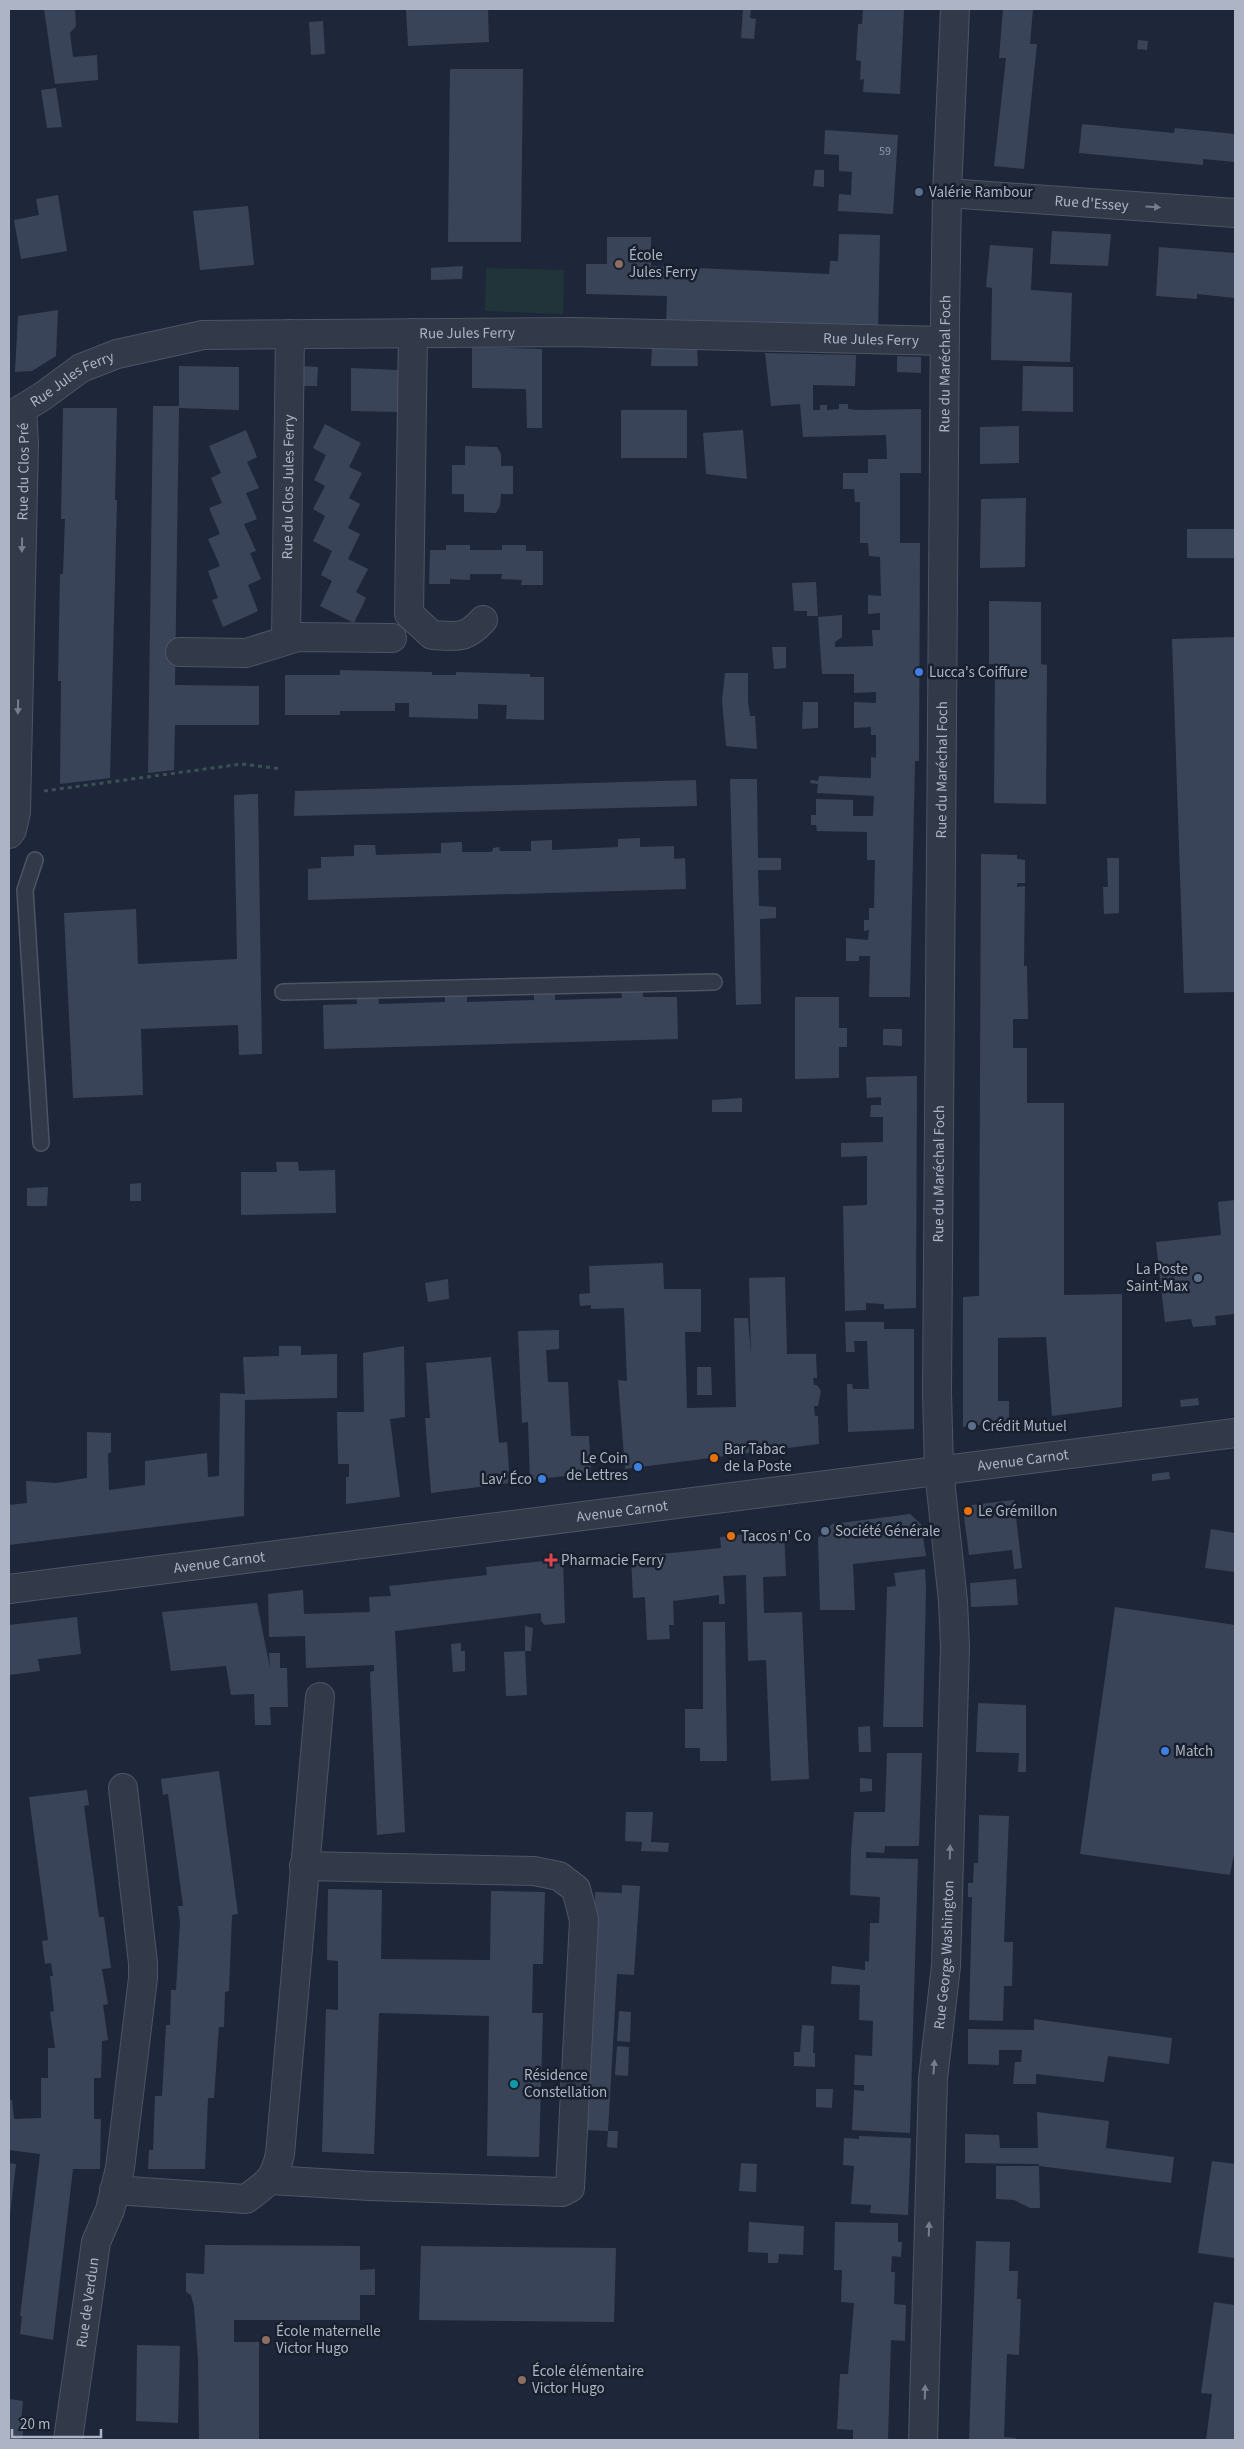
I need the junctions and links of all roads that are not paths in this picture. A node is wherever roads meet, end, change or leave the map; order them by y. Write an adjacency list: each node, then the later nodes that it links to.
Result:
1 (955, 9): 2 (street, Rue du Maréchal Foch)
2 (947, 193): 3 (street, Rue d'Essey, one-way to 3); 6 (street, Rue du Maréchal Foch)
3 (1235, 213)
4 (413, 333): 5 (street, Rue Jules Ferry); 6 (street, Rue Jules Ferry); 8 (street)
5 (290, 334): 7 (street, Rue Jules Ferry); 10 (street, Rue du Clos Jules Ferry)
6 (946, 341): 19 (street, Rue du Maréchal Foch)
7 (16, 413): 12 (street, Rue du Clos Pré, one-way to 12)
8 (483, 620)
9 (392, 638): 10 (street)
10 (286, 639): 11 (street)
11 (180, 652)
12 (14, 784): 13 (street, Rue du Clos Pré)
13 (9, 834)
14 (35, 860): 17 (lane)
15 (714, 982): 16 (lane)
16 (283, 992)
17 (41, 1143)
18 (1235, 1433): 19 (street, Avenue Carnot)
19 (939, 1470): 20 (street, Avenue Carnot); 27 (street, Rue George Washington, one-way to 19)
20 (9, 1589)
21 (320, 1697): 23 (street)
22 (123, 1788): 24 (street, Rue de Verdun)
23 (304, 1866): 25 (street); 25 (street)
24 (117, 2179): 25 (street); 26 (street, Rue de Verdun)
25 (271, 2180)
26 (68, 2440)
27 (923, 2440)

